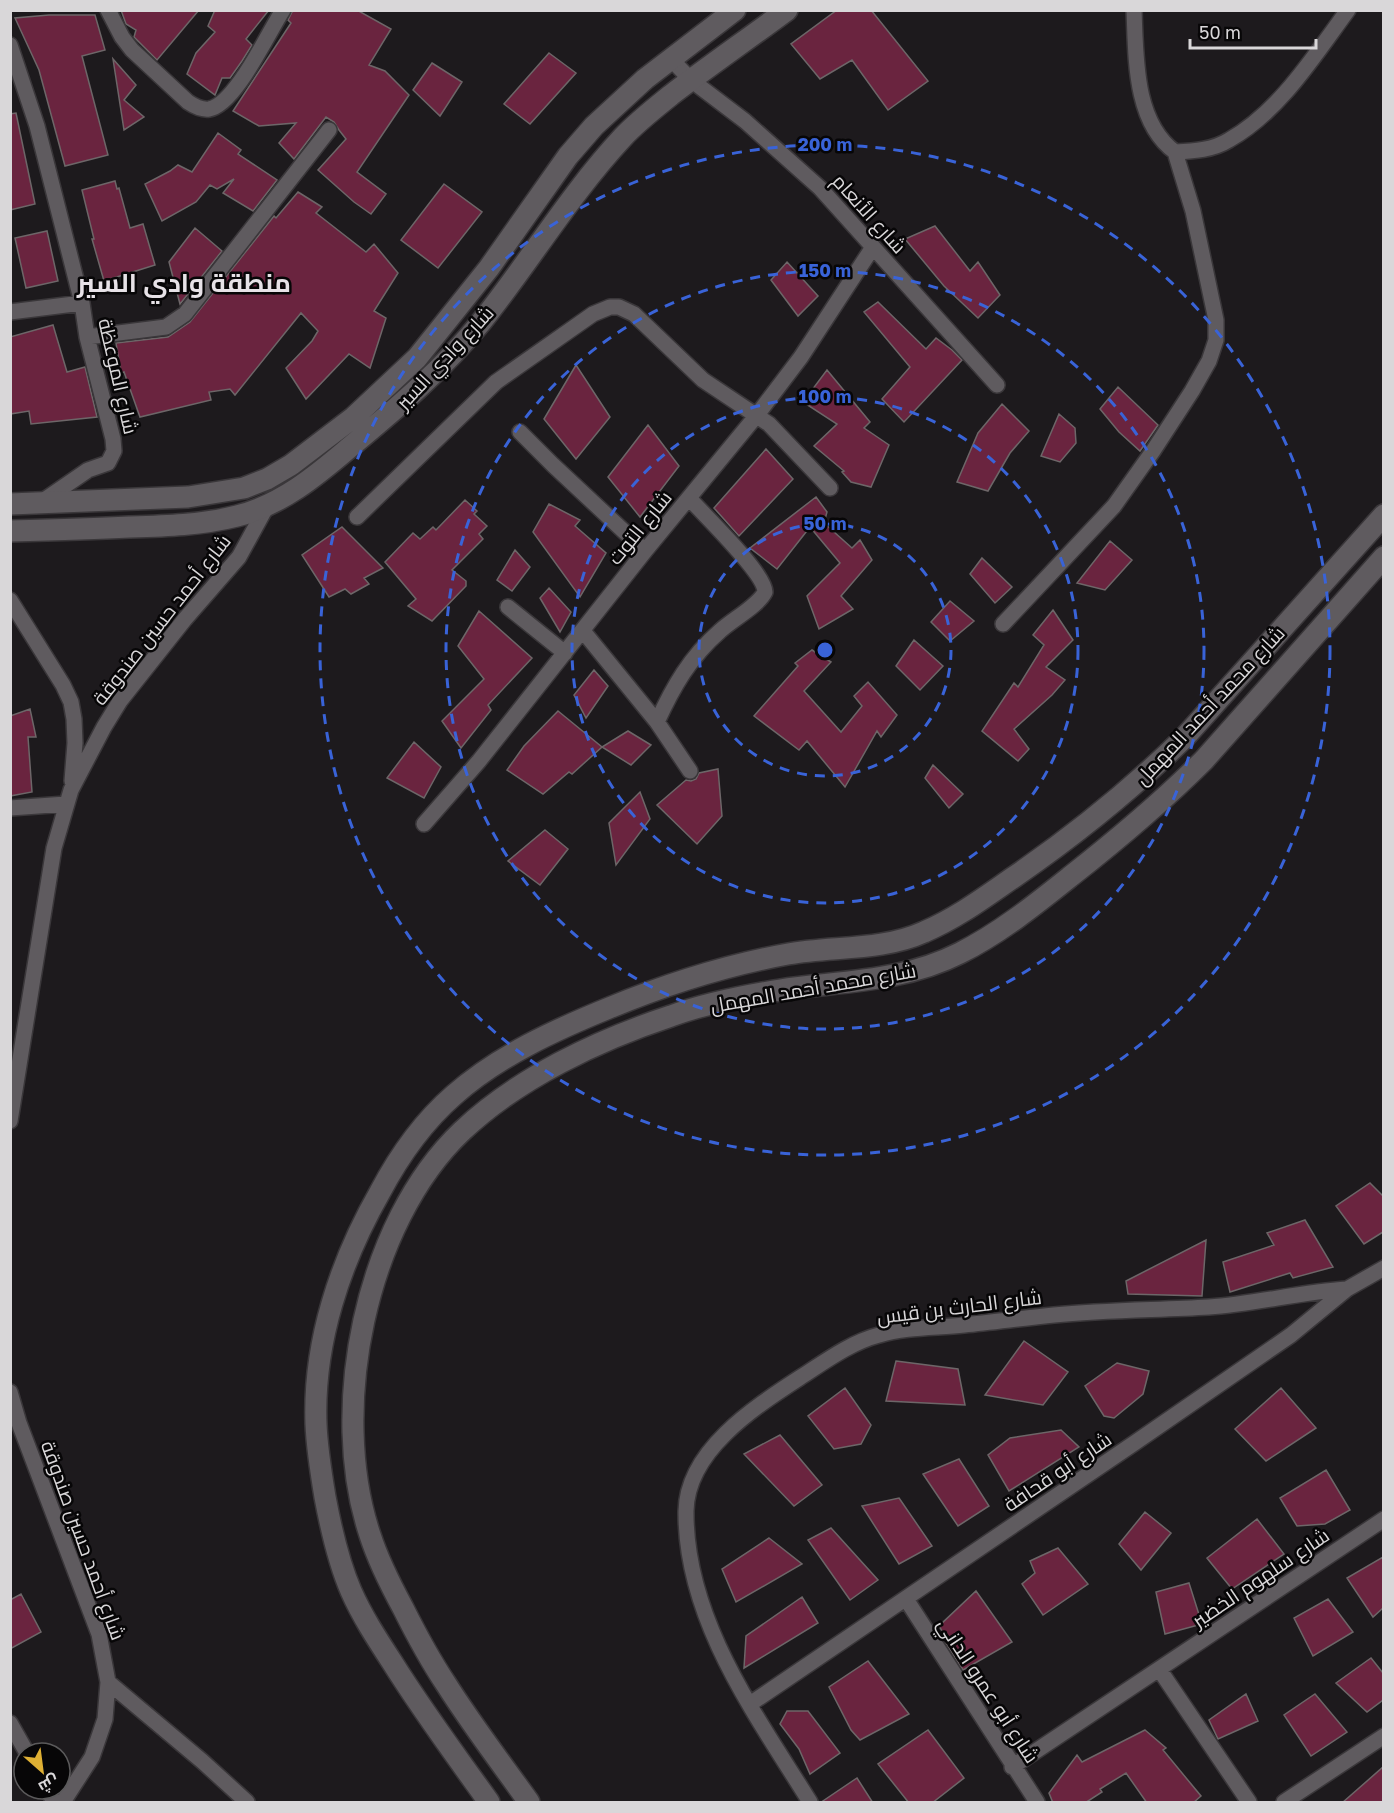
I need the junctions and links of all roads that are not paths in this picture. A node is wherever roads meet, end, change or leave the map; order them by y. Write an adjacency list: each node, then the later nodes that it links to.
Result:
1 (108, 10): 2 (street)
2 (283, 10)
3 (735, 10): 8 (main road, شارع وادي السير)
4 (787, 10): 9 (main road, شارع وادي السير)
5 (1134, 10): 11 (street)
6 (1348, 10): 11 (street)
7 (10, 45): 13 (street, شارع الموعظة)
8 (671, 59): 9 (street, شارع الأنعام); 19 (main road, شارع وادي السير)
9 (691, 80): 12 (street, شارع الأنعام); 24 (main road, شارع وادي السير)
10 (329, 130): 15 (street)
11 (1175, 152): 32 (street)
12 (873, 247): 16 (street, شارع الأنعام); 17 (street, شارع التوت)
13 (82, 303): 14 (street); 15 (street, شارع الموعظة)
14 (10, 312)
15 (87, 337): 23 (street, شارع الموعظة)
16 (997, 385)
17 (757, 415): 20 (street); 21 (street, شارع التوت); 26 (street)
18 (520, 432): 28 (street)
19 (259, 482): 23 (main road, شارع وادي السير); 24 (main road)
20 (830, 488)
21 (689, 498): 28 (street, شارع التوت); 35 (street)
22 (10, 504): 23 (main road, شارع وادي السير)
23 (38, 504)
24 (267, 506): 27 (main road, شارع وادي السير); 37 (street, شارع أحمد حسين صندوقة)
25 (1383, 515): 55 (main road, شارع محمد أحمد المهمل)
26 (357, 517)
27 (10, 531)
28 (645, 551): 33 (street, شارع التوت)
29 (1383, 557): 56 (main road, شارع محمد أحمد المهمل)
30 (10, 600): 37 (street, شارع أحمد حسين صندوقة)
31 (508, 607): 34 (street)
32 (1003, 624)
33 (583, 631): 34 (street, شارع التوت); 35 (street)
34 (565, 653): 39 (street, شارع التوت)
35 (657, 722): 36 (street)
36 (690, 771)
37 (69, 797): 38 (street); 40 (street, شارع أحمد حسين صندوقة)
38 (10, 808)
39 (424, 824)
40 (10, 1121)
41 (1383, 1268): 42 (street, شارع أبو قحافة)
42 (1347, 1289): 45 (street, شارع أبو قحافة); 48 (street, شارع الحارث بن قيس)
43 (10, 1392): 47 (street, شارع أحمد حسين صندوقة)
44 (1383, 1519): 46 (street, شارع سلهوم الخضير)
45 (906, 1599): 48 (street, شارع أبو قحافة); 52 (street, شارع أبو عمرو الداني)
46 (1159, 1669): 52 (street, شارع سلهوم الخضير); 59 (street)
47 (108, 1682): 53 (street, شارع أحمد حسين صندوقة); 54 (street)
48 (750, 1704): 57 (street, شارع الحارث بن قيس)
49 (10, 1723): 51 (street)
50 (1383, 1736): 60 (street)
51 (20, 1741)
52 (1012, 1767): 58 (street, شارع أبو عمرو الداني)
53 (63, 1803)
54 (247, 1803)
55 (489, 1803)
56 (529, 1803)
57 (810, 1803)
58 (1037, 1803)
59 (1249, 1803)
60 (1284, 1803)

